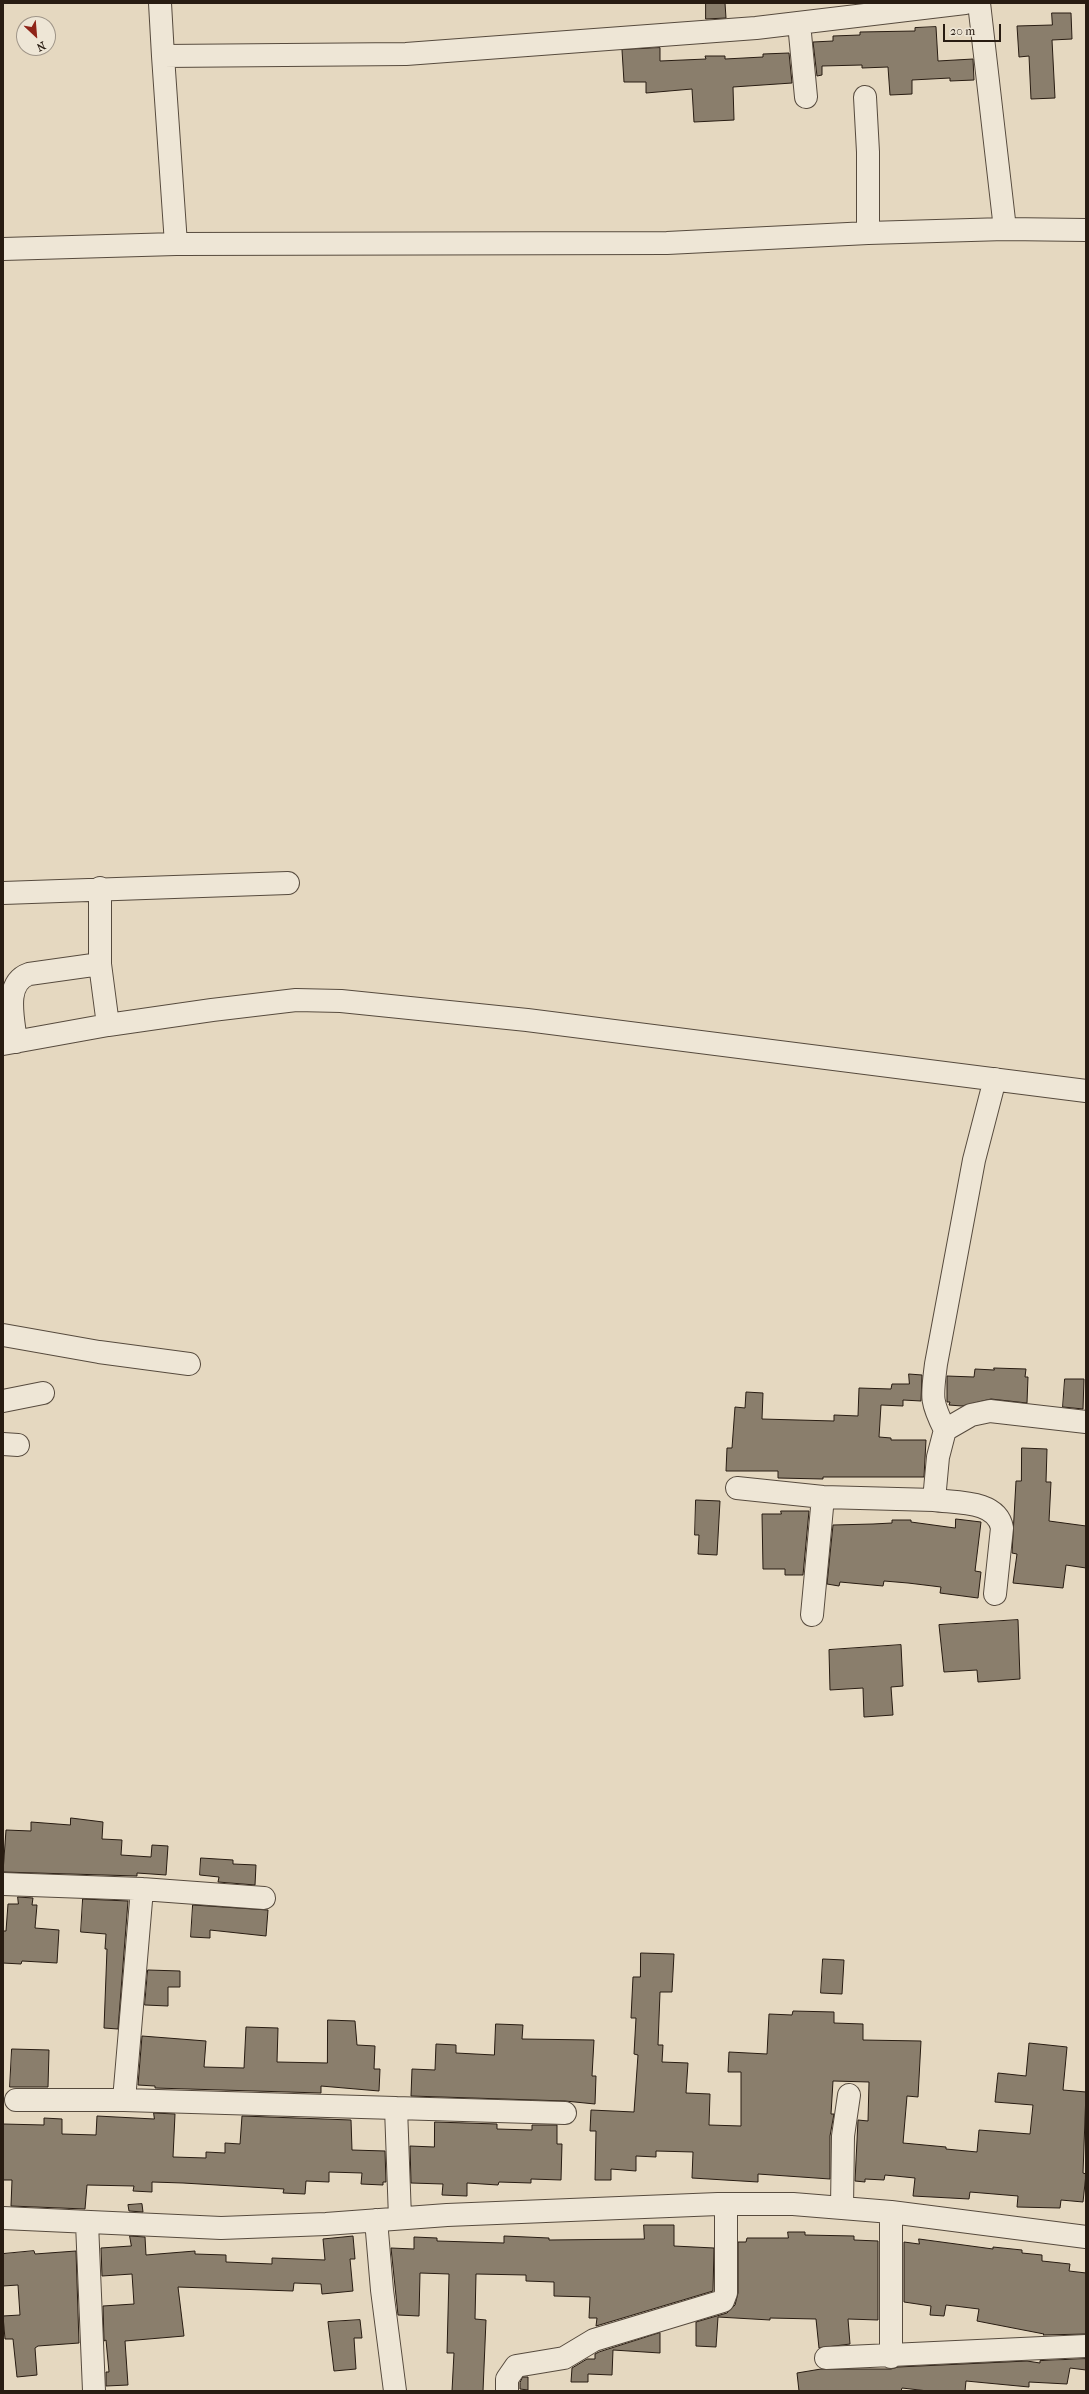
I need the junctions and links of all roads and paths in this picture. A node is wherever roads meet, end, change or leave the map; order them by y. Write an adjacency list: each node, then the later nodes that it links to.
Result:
1 (160, 3): 6 (street)
2 (964, 3): 4 (street)
3 (979, 3): 9 (street)
4 (878, 8): 5 (street)
5 (799, 23): 6 (street); 7 (street)
6 (163, 56): 12 (street)
7 (806, 97)
8 (865, 97): 11 (street)
9 (1005, 229): 10 (street); 11 (street)
10 (1086, 230)
11 (868, 233): 12 (street)
12 (176, 244): 13 (street)
13 (3, 249)
14 (288, 883): 15 (street)
15 (100, 888): 16 (street); 17 (street)
16 (3, 893)
17 (100, 964): 18 (street); 19 (street)
18 (108, 1025): 19 (street); 20 (street)
19 (10, 1043)
20 (995, 1079): 21 (street); 27 (street)
21 (1086, 1091)
22 (3, 1335): 23 (street)
23 (189, 1364)
24 (43, 1394): 25 (street)
25 (3, 1401)
26 (1086, 1422): 27 (street)
27 (945, 1430): 30 (street)
28 (737, 1488): 29 (street)
29 (823, 1497): 30 (street); 32 (street)
30 (934, 1500): 31 (street)
31 (995, 1594)
32 (812, 1615)
33 (3, 1884): 34 (street)
34 (142, 1889): 35 (street); 38 (street)
35 (264, 1898)
36 (849, 2095): 42 (street)
37 (16, 2100): 38 (street)
38 (124, 2100): 39 (street)
39 (396, 2108): 40 (street); 45 (street)
40 (565, 2113)
41 (726, 2204): 42 (street); 45 (street); 54 (street)
42 (842, 2207): 43 (street)
43 (892, 2212): 48 (street); 50 (street)
44 (3, 2218): 47 (street)
45 (400, 2218): 46 (street)
46 (376, 2220): 47 (street); 53 (street)
47 (87, 2223): 52 (street)
48 (1086, 2237)
49 (1086, 2346): 50 (street)
50 (891, 2357): 51 (street)
51 (826, 2358)
52 (94, 2391)
53 (395, 2391)
54 (507, 2391)

